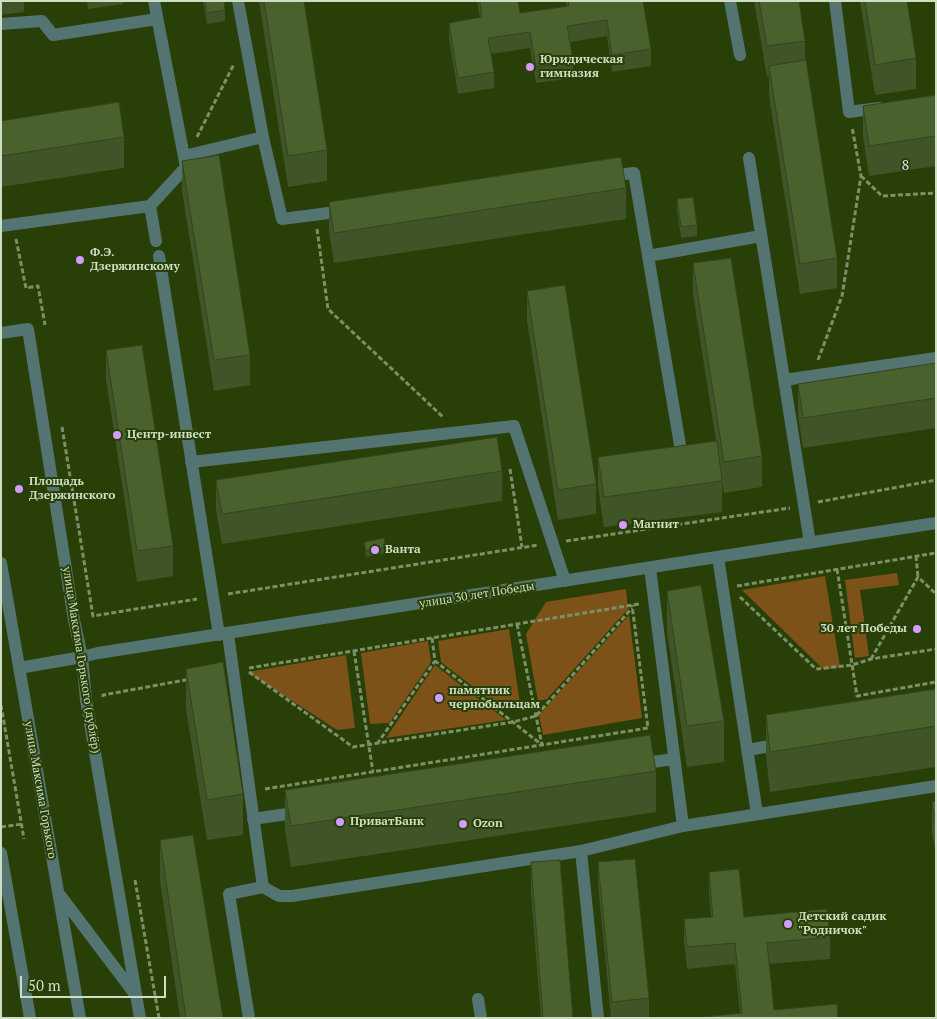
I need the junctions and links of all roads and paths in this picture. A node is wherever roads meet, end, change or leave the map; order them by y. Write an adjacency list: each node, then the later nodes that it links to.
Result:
1 (154, 1): 5 (street)
2 (238, 1): 11 (street)
3 (730, 1): 7 (street)
4 (835, 1): 10 (street)
5 (157, 18): 6 (street); 12 (street)
6 (1, 24)
7 (740, 55)
8 (237, 58): 12 (path)
9 (888, 107): 10 (street)
10 (849, 112): 14 (path)
11 (263, 137): 12 (street); 19 (street)
12 (183, 151): 17 (street)
13 (749, 158): 21 (street)
14 (861, 176): 16 (path); 28 (path)
15 (594, 178): 24 (street)
16 (936, 193)
17 (150, 206): 20 (street); 22 (street)
18 (353, 210): 19 (street)
19 (315, 215): 31 (path)
20 (7, 225): 25 (path)
21 (761, 236): 24 (street); 29 (street)
22 (156, 241)
23 (159, 256): 33 (street)
24 (648, 256): 32 (street)
25 (45, 325)
26 (1, 333): 59 (street, улица Максима Горького (дублёр))
27 (936, 358): 28 (street)
28 (812, 376): 29 (street)
29 (784, 380): 36 (street)
30 (61, 423): 51 (path)
31 (459, 432): 33 (street); 38 (street)
32 (653, 458)
33 (192, 462): 51 (street)
34 (509, 466): 40 (path)
35 (936, 480): 36 (path)
36 (804, 505): 38 (path); 39 (street)
37 (936, 523): 39 (street, улица 30 лет Победы)
38 (552, 543): 40 (path); 48 (street)
39 (810, 543): 43 (street, улица 30 лет Победы)
40 (522, 547): 51 (path)
41 (936, 553): 42 (path)
42 (916, 556): 46 (path); 47 (path)
43 (718, 557): 45 (street, улица 30 лет Победы); 49 (street)
44 (1, 563): 63 (street, улица Максима Горького)
45 (650, 568): 48 (street, улица 30 лет Победы); 52 (street)
46 (837, 570): 49 (path); 62 (path)
47 (918, 577): 50 (path); 60 (path)
48 (565, 581): 55 (street, улица 30 лет Победы)
49 (727, 588): 62 (path); 74 (street)
50 (936, 594)
51 (213, 596): 55 (street)
52 (654, 602): 53 (path); 75 (street)
53 (632, 607): 54 (path); 68 (path); 73 (path)
54 (517, 624): 56 (path); 68 (path)
55 (223, 634): 59 (street, улица 30 лет Победы); 79 (street)
56 (432, 638): 58 (path); 61 (path)
57 (936, 649): 60 (path)
58 (354, 651): 72 (path); 72 (path)
59 (82, 658): 63 (street, улица 30 лет Победы); 92 (street, улица Максима Горького (дублёр))
60 (871, 659): 62 (path)
61 (436, 661): 69 (path); 71 (path)
62 (852, 665): 65 (path)
63 (19, 668): 91 (street, улица Максима Горького)
64 (196, 678): 66 (path)
65 (936, 682)
66 (104, 701)
67 (1, 705): 83 (path)
68 (536, 716): 69 (path); 73 (path)
69 (513, 722): 71 (path); 73 (path)
70 (795, 741): 74 (street)
71 (377, 744): 72 (path)
72 (368, 745): 77 (path)
73 (542, 745): 77 (path)
74 (748, 750): 81 (street)
75 (674, 759): 76 (street); 84 (street)
76 (625, 766)
77 (373, 772): 79 (path)
78 (936, 786): 81 (street)
79 (250, 791): 82 (street)
80 (310, 811): 82 (street)
81 (758, 814): 84 (street)
82 (254, 819): 90 (street)
83 (22, 824): 85 (path); 86 (path)
84 (683, 826): 87 (street)
85 (1, 827)
86 (24, 839)
87 (581, 851): 90 (street); 100 (street)
88 (1, 853): 94 (street)
89 (135, 879): 97 (path)
90 (263, 887): 98 (street)
91 (58, 894): 92 (street); 95 (street, улица Максима Горького)
92 (136, 995): 96 (street, улица Максима Горького (дублёр))
93 (478, 998): 99 (street)
94 (30, 1018)
95 (80, 1018)
96 (140, 1018)
97 (159, 1018)
98 (249, 1018)
99 (481, 1018)
100 (598, 1018)

